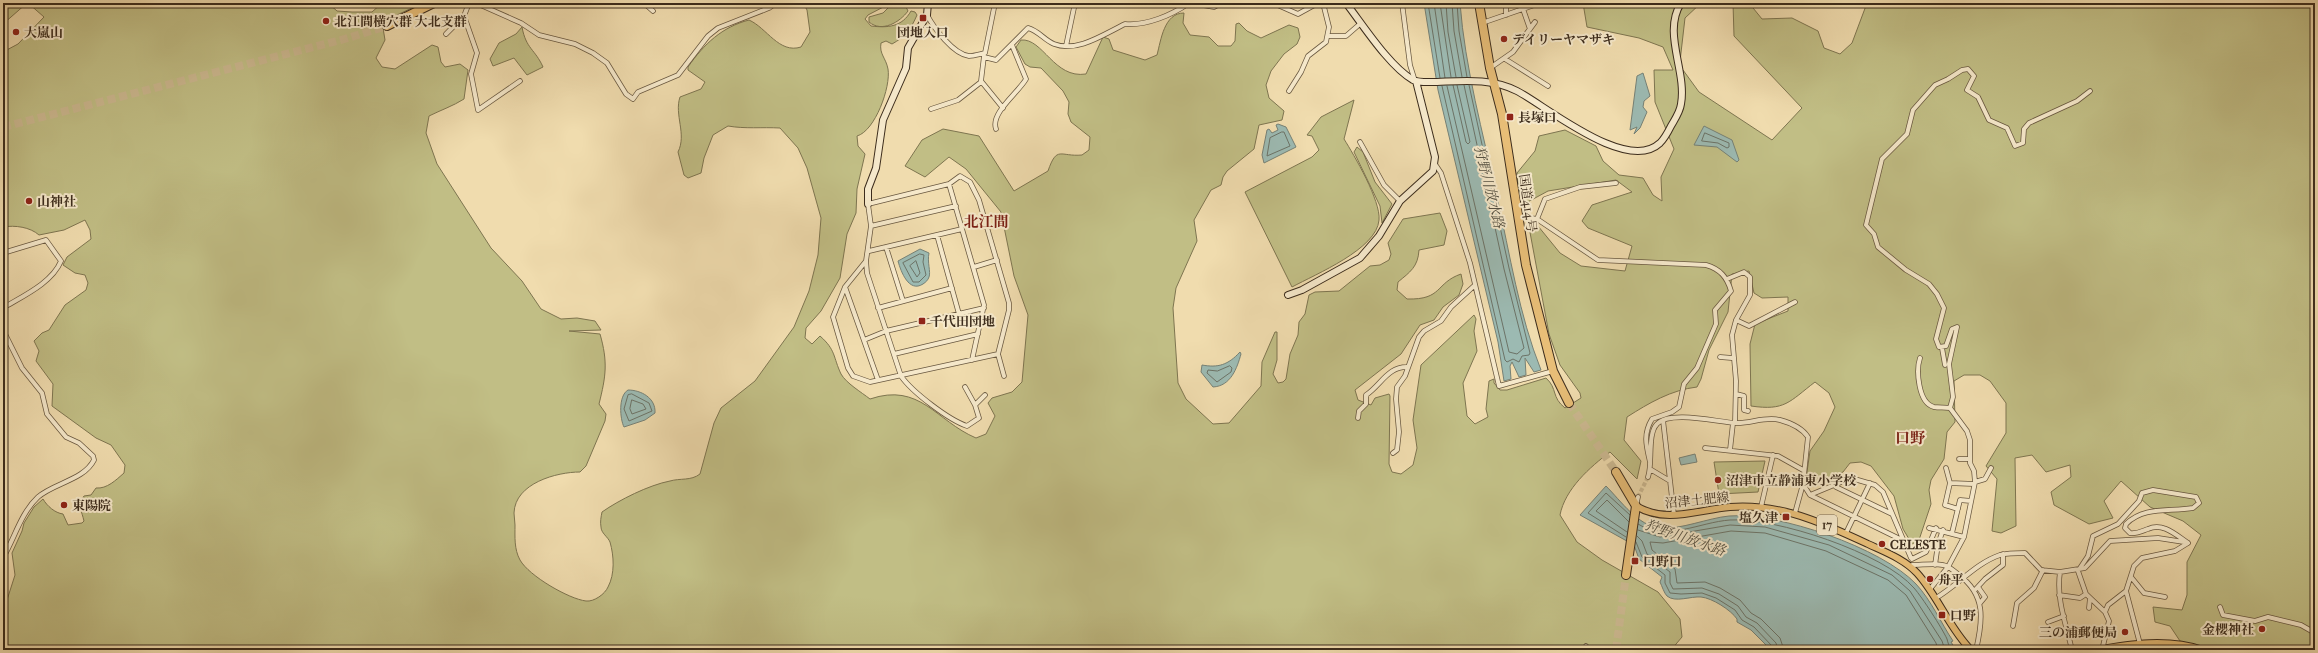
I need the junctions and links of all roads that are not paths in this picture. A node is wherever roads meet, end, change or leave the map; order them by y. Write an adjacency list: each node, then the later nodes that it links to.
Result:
1 (429, 3): 2 (highway)
2 (434, 3)
3 (469, 3): 26 (street)
4 (476, 3): 6 (street)
5 (644, 3): 23 (street)
6 (776, 3)
7 (928, 3): 24 (street)
8 (995, 3): 35 (street)
9 (1075, 3): 34 (street)
10 (1191, 3): 11 (street); 34 (street)
11 (1221, 3)
12 (1273, 3): 13 (street)
13 (1318, 3)
14 (1323, 3): 32 (street)
15 (1346, 3): 28 (street)
16 (1402, 3): 39 (street)
17 (1479, 3): 29 (highway, 国道414号)
18 (1506, 3): 25 (street)
19 (1540, 3): 21 (street)
20 (1681, 3): 41 (street)
21 (1530, 5): 22 (street)
22 (1523, 9): 25 (street); 30 (street)
23 (654, 11)
24 (927, 15): 35 (street); 53 (street)
25 (1506, 15): 29 (street)
26 (464, 16): 31 (street); 38 (street)
27 (1535, 22): 30 (street)
28 (1361, 23): 32 (street); 39 (street)
29 (1481, 24): 37 (highway, 国道414号)
30 (1530, 29): 36 (street)
31 (446, 34)
32 (1328, 36): 43 (street)
33 (1012, 45): 34 (street); 35 (street); 45 (street)
34 (1066, 46)
35 (984, 55): 40 (street)
36 (1505, 59): 37 (street); 42 (street)
37 (1490, 68): 41 (highway, 国道414号)
38 (520, 81)
39 (1416, 81): 41 (street); 49 (street)
40 (981, 82): 45 (street); 46 (street)
41 (1489, 82): 55 (highway, 国道414号)
42 (1548, 86)
43 (1289, 91)
44 (2090, 92): 82 (street)
45 (1003, 108): 47 (street)
46 (931, 110)
47 (996, 130)
48 (1360, 142): 52 (street)
49 (1435, 164): 52 (street); 67 (street)
50 (1616, 183): 56 (street)
51 (949, 184): 53 (street); 54 (street); 63 (street)
52 (1400, 202): 70 (street)
53 (868, 204): 57 (street)
54 (956, 206): 57 (street); 58 (street)
55 (1518, 216): 56 (street); 91 (highway, 国道414号)
56 (1537, 219): 66 (street)
57 (871, 226): 61 (street)
58 (962, 229): 59 (street); 65 (street)
59 (937, 235): 60 (street); 69 (street)
60 (886, 247): 61 (street); 71 (street)
61 (868, 251): 64 (street)
62 (3, 253): 73 (street)
63 (997, 260): 65 (street); 84 (street)
64 (866, 261): 68 (street); 74 (street)
65 (974, 267): 75 (street)
66 (1727, 279): 77 (street); 111 (street)
67 (1475, 285): 90 (street); 91 (street)
68 (846, 287): 81 (street); 94 (street)
69 (952, 288): 71 (street); 76 (street)
70 (1288, 295)
71 (904, 301): 74 (street)
72 (1792, 302): 77 (street)
73 (3, 308)
74 (878, 308): 79 (street)
75 (984, 308): 76 (street); 80 (street)
76 (959, 314): 79 (street)
77 (1736, 320): 86 (street)
78 (3, 330): 144 (street)
79 (886, 332): 81 (street); 83 (street)
80 (978, 334): 83 (street); 88 (street)
81 (864, 340): 94 (street)
82 (1942, 348): 89 (street); 100 (street)
83 (894, 354): 92 (street)
84 (998, 354): 88 (street); 93 (street)
85 (1720, 357): 86 (street)
86 (1732, 358): 96 (street)
87 (1920, 358): 100 (street)
88 (972, 360): 92 (street)
89 (1945, 365)
90 (1408, 367): 102 (street); 107 (street)
91 (1553, 371): 98 (highway, 国道414号)
92 (901, 376): 94 (street); 99 (street)
93 (1004, 376)
94 (878, 380)
95 (965, 387): 99 (street)
96 (1736, 394): 101 (street); 104 (street)
97 (985, 395): 99 (street)
98 (1569, 403)
99 (975, 405)
100 (1950, 408): 110 (street)
101 (1748, 411)
102 (1358, 418)
103 (1663, 420): 104 (street); 111 (street); 118 (street)
104 (1734, 423): 106 (street); 115 (street)
105 (1705, 448): 106 (street)
106 (1730, 450): 108 (street)
107 (1393, 453)
108 (1773, 455): 115 (street); 128 (street)
109 (1959, 458): 110 (street)
110 (1970, 459): 121 (street)
111 (1650, 462): 114 (street)
112 (1946, 468): 120 (street)
113 (1991, 468): 121 (street)
114 (1650, 469): 117 (street); 118 (street)
115 (1803, 470): 122 (street)
116 (1616, 472): 129 (highway)
117 (1648, 477)
118 (1670, 481): 133 (street)
119 (1870, 483): 123 (street); 126 (street); 132 (street)
120 (1950, 483): 121 (street); 130 (street)
121 (1974, 483): 127 (street)
122 (1803, 484): 124 (street); 131 (street)
123 (1837, 485): 124 (street); 126 (street)
124 (1810, 495): 134 (street)
125 (1638, 497): 129 (street)
126 (1862, 500): 132 (street); 134 (street)
127 (1971, 501): 130 (street); 140 (street)
128 (1761, 507): 131 (main road, 沼津土肥線 / 17); 133 (main road, 沼津土肥線 / 17)
129 (1635, 509): 133 (main road, 沼津土肥線 / 17); 152 (highway)
130 (1958, 509): 139 (street)
131 (1795, 513): 138 (main road, 沼津土肥線 / 17)
132 (1892, 514): 141 (street)
133 (1674, 515)
134 (1854, 516): 138 (street); 141 (street)
135 (1929, 528): 136 (street)
136 (1936, 528): 137 (street); 145 (street)
137 (1943, 530): 139 (street); 146 (street)
138 (1846, 533): 147 (main road, 沼津土肥線 / 17)
139 (1952, 533): 140 (street)
140 (1964, 537): 148 (street)
141 (1902, 540): 145 (street)
142 (2188, 543): 149 (street); 149 (street); 153 (street)
143 (2003, 554): 150 (street); 154 (street); 155 (street)
144 (3, 558)
145 (1911, 558): 147 (street)
146 (1935, 565): 147 (street); 148 (street)
147 (1911, 566): 156 (main road, 沼津土肥線 / 17)
148 (1948, 567): 154 (street); 156 (street)
149 (2080, 568): 151 (street); 159 (street)
150 (2043, 570): 151 (street); 170 (street)
151 (2060, 572): 160 (street)
152 (1626, 575)
153 (2131, 577): 158 (street); 161 (street)
154 (1964, 578): 157 (street); 162 (street)
155 (1978, 587): 157 (street); 164 (street)
156 (1930, 589): 162 (main road, 沼津土肥線 / 17)
157 (1974, 591): 164 (street)
158 (2126, 591): 167 (street); 172 (street)
159 (2086, 594): 160 (street); 163 (street)
160 (2059, 595): 168 (street)
161 (2165, 597)
162 (1936, 598): 174 (main road, 沼津土肥線 / 17)
163 (2090, 598): 166 (street); 167 (street)
164 (1980, 603): 175 (street)
165 (2220, 607): 171 (street)
166 (2089, 608)
167 (2105, 612): 173 (street)
168 (2064, 616): 169 (street); 176 (street)
169 (2048, 622)
170 (2013, 626)
171 (2315, 633)
172 (2140, 644): 173 (main road); 178 (main road)
173 (2102, 649): 177 (main road)
174 (1971, 650)
175 (1976, 650)
176 (2072, 650)
177 (2095, 650)
178 (2203, 650)

